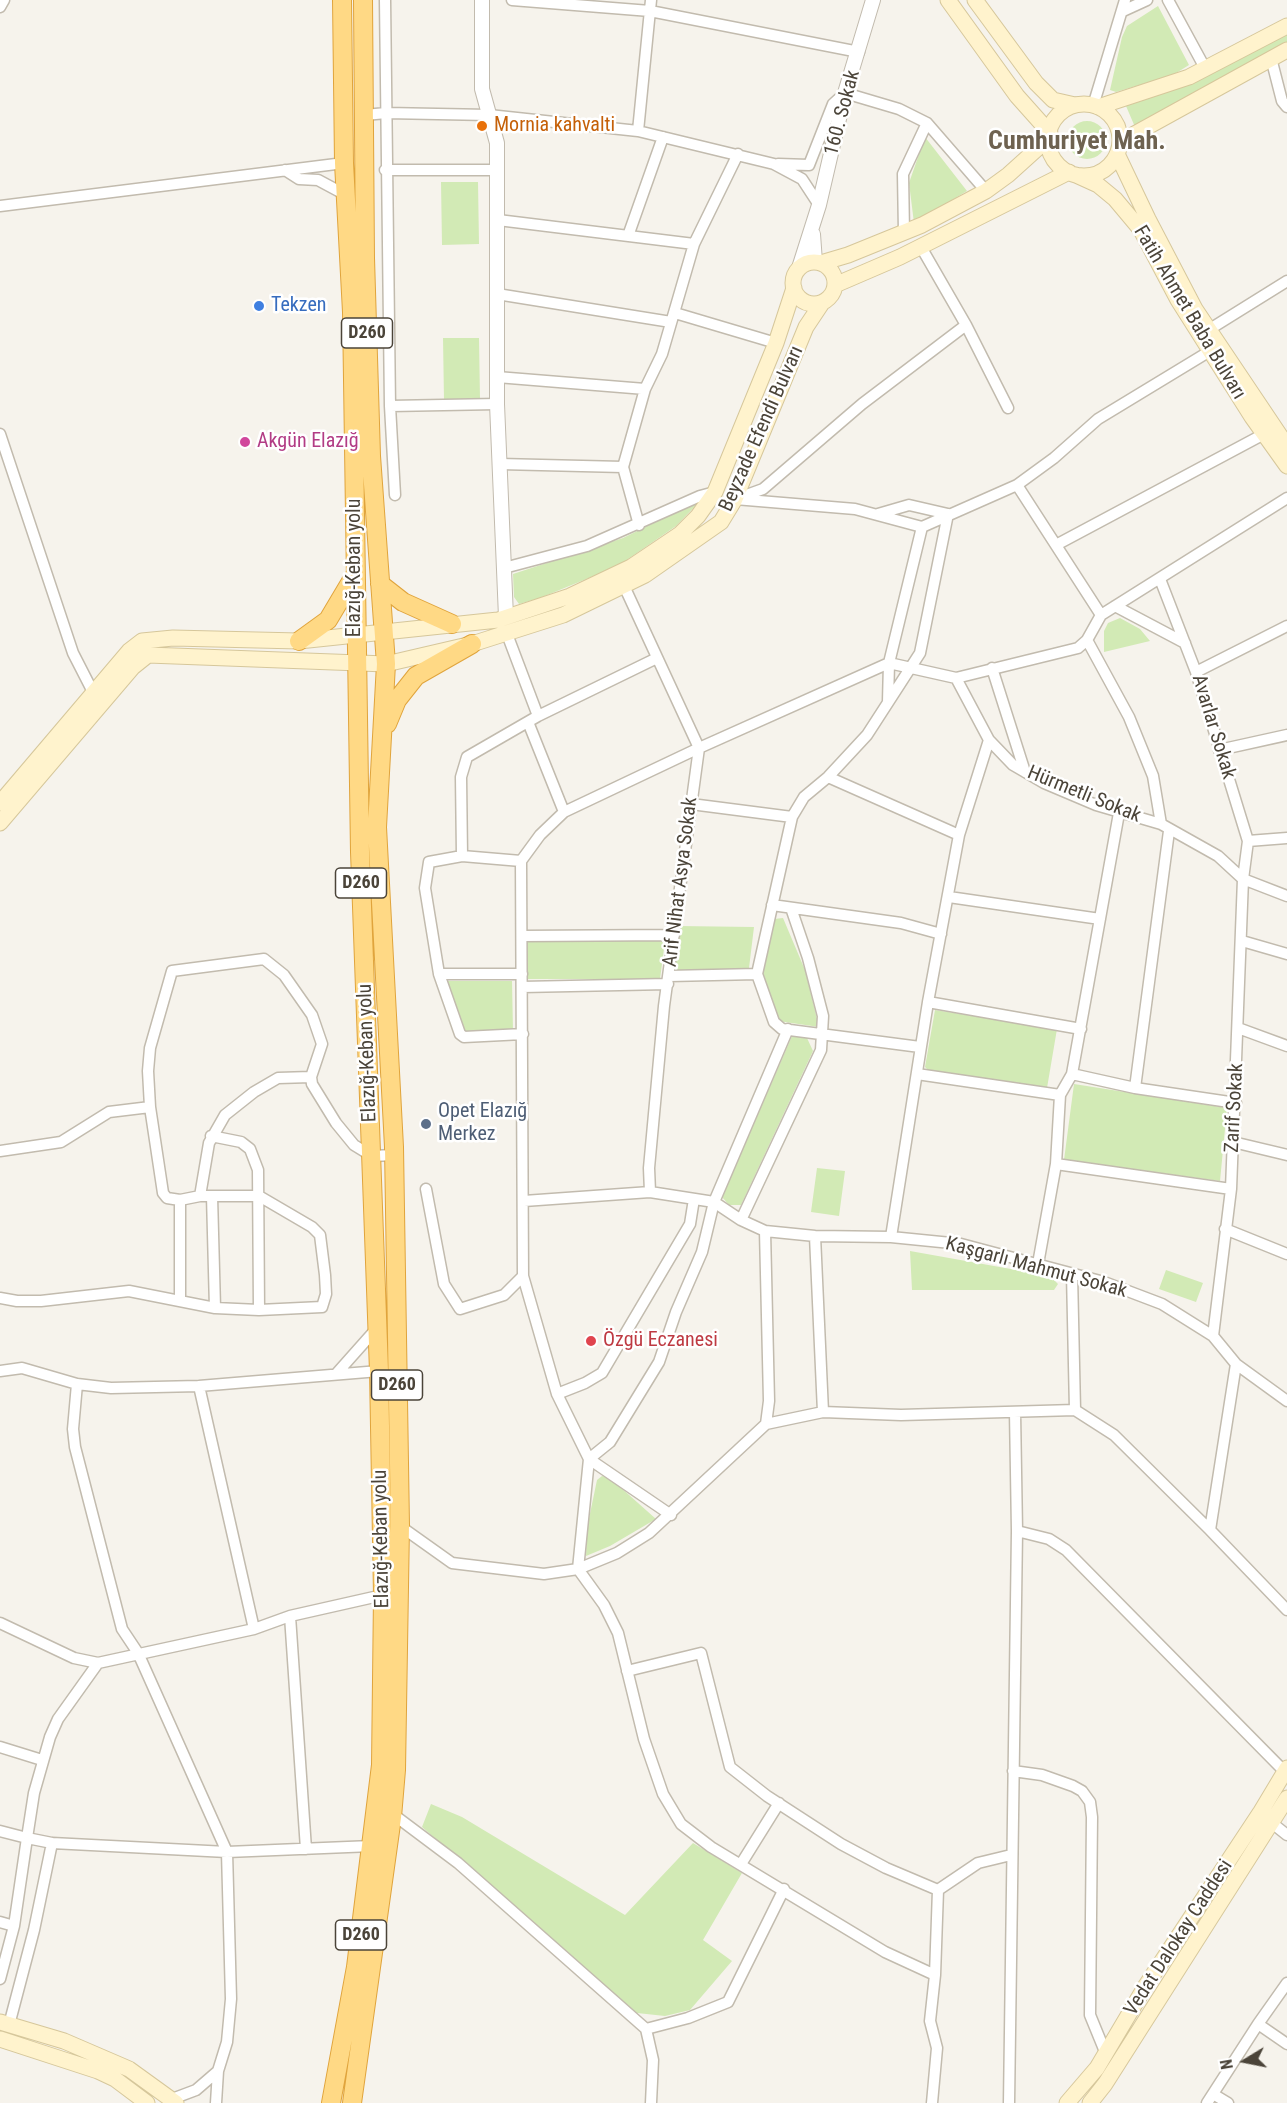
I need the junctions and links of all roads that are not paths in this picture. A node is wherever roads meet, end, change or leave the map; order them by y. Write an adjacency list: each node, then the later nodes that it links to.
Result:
1 (4, 0): 14 (street)
2 (342, 0): 33 (highway, Elazığ-Keban yolu / D260)
3 (363, 0): 25 (highway, Elazığ-Keban yolu / D260)
4 (384, 0): 24 (street)
5 (482, 0): 26 (street)
6 (512, 0): 12 (street)
7 (873, 0): 17 (street, 160. Sokak)
8 (948, 0): 29 (main road)
9 (975, 0): 21 (main road)
10 (1147, 0): 13 (street)
11 (1168, 0): 19 (street)
12 (650, 5): 17 (street); 28 (street)
13 (1124, 6): 22 (street)
14 (0, 7)
15 (1287, 26): 19 (main road)
16 (1287, 50): 18 (main road)
17 (859, 52): 20 (street, 160. Sokak)
18 (1271, 58): 23 (street); 31 (main road)
19 (1205, 68): 22 (main road)
20 (846, 93): 27 (street); 34 (street); 41 (street, 160. Sokak)
21 (1076, 105): 22 (main road); 29 (main road)
22 (1096, 106): 31 (main road)
23 (1286, 106)
24 (386, 113): 25 (street); 26 (street); 36 (street)
25 (365, 115): 87 (highway, Elazığ-Keban yolu / D260)
26 (489, 115): 28 (street); 37 (street)
27 (927, 123): 39 (street); 45 (street)
28 (638, 131): 30 (street)
29 (1049, 135): 38 (main road); 39 (main road)
30 (663, 137): 32 (street); 46 (street)
31 (1119, 148): 38 (main road); 58 (main road, Fatih Ahmet Baba Bulvarı)
32 (738, 154): 34 (street); 47 (street)
33 (344, 163): 35 (street); 40 (highway, Elazığ-Keban yolu / D260)
34 (774, 164): 41 (street)
35 (285, 170): 40 (street); 42 (street)
36 (386, 170): 37 (street); 64 (street)
37 (497, 170): 43 (street)
38 (1072, 173): 48 (main road); 60 (main road, Fatih Ahmet Baba Bulvarı)
39 (986, 191): 45 (main road)
40 (346, 195): 85 (highway, Elazığ-Keban yolu / D260)
41 (819, 205): 44 (street, 160. Sokak)
42 (0, 206)
43 (498, 220): 46 (street); 54 (street)
44 (813, 225): 49 (street, 160. Sokak); 50 (street, 160. Sokak)
45 (904, 232): 49 (main road)
46 (628, 236): 47 (street)
47 (694, 244): 56 (street)
48 (921, 247): 52 (main road); 57 (street)
49 (818, 262): 50 (main road); 52 (main road)
50 (799, 268): 53 (main road)
51 (1287, 281): 58 (street)
52 (835, 285): 55 (main road)
53 (794, 288): 55 (main road); 59 (main road, Beyzade Efendi Bulvarı)
54 (497, 294): 56 (street); 61 (street)
55 (822, 303): 77 (main road, Beyzade Efendi Bulvarı)
56 (673, 318): 59 (street); 62 (street)
57 (966, 325): 65 (street); 73 (street)
58 (1210, 329): 68 (main road, Fatih Ahmet Baba Bulvarı)
59 (776, 343): 74 (main road, Beyzade Efendi Bulvarı)
60 (1210, 351): 67 (main road, Fatih Ahmet Baba Bulvarı); 72 (street)
61 (497, 377): 62 (street); 63 (street)
62 (645, 389): 71 (street)
63 (497, 404): 64 (street); 69 (street)
64 (390, 406): 75 (street)
65 (1008, 408)
66 (0, 434): 109 (street)
67 (1264, 434): 70 (main road, Fatih Ahmet Baba Bulvarı); 83 (street)
68 (1287, 446)
69 (500, 464): 71 (street); 84 (street)
70 (1287, 466)
71 (623, 467): 81 (street)
72 (1017, 485): 80 (street); 83 (street)
73 (763, 489): 77 (street); 78 (street)
74 (715, 492): 81 (street); 91 (main road, Beyzade Efendi Bulvarı)
75 (395, 495)
76 (1287, 498): 86 (street)
77 (735, 499): 78 (street); 88 (main road, Beyzade Efendi Bulvarı)
78 (766, 502): 79 (street)
79 (877, 514): 80 (street); 82 (street)
80 (948, 514): 82 (street); 105 (street)
81 (639, 525): 84 (street)
82 (922, 527): 103 (street)
83 (1056, 545): 90 (street)
84 (504, 568): 91 (street)
85 (355, 574): 95 (highway, Elazığ-Keban yolu / D260); 98 (highway)
86 (1160, 579): 89 (street); 99 (street, Avarlar Sokak)
87 (380, 584): 92 (highway); 94 (highway, Elazığ-Keban yolu / D260)
88 (625, 588): 96 (main road, Beyzade Efendi Bulvarı); 101 (street)
89 (1115, 606): 90 (street); 99 (street)
90 (1101, 615): 97 (street)
91 (506, 617): 92 (main road, Beyzade Efendi Bulvarı)
92 (452, 624): 94 (main road, Beyzade Efendi Bulvarı)
93 (1287, 626): 107 (street)
94 (384, 632): 95 (main road, Beyzade Efendi Bulvarı); 104 (highway, Elazığ-Keban yolu / D260)
95 (355, 633): 98 (main road, Beyzade Efendi Bulvarı); 102 (highway, Elazığ-Keban yolu / D260)
96 (507, 634): 100 (main road, Beyzade Efendi Bulvarı); 111 (street)
97 (1087, 640): 106 (street); 126 (street)
98 (299, 641): 109 (main road, Beyzade Efendi Bulvarı)
99 (1185, 643): 107 (street, Avarlar Sokak)
100 (472, 644): 104 (main road, Beyzade Efendi Bulvarı); 114 (highway)
101 (657, 658): 111 (street); 116 (street)
102 (355, 663): 104 (main road, Beyzade Efendi Bulvarı); 125 (main road, Beyzade Efendi Bulvarı); 168 (highway, Elazığ-Keban yolu / D260)
103 (889, 663): 105 (street); 110 (street); 116 (street)
104 (386, 664): 114 (highway, Elazığ-Keban yolu / D260)
105 (910, 668): 108 (street); 110 (street)
106 (992, 668): 108 (street); 118 (street)
107 (1196, 672): 117 (street, Avarlar Sokak)
108 (956, 678): 115 (street, Hürmetli Sokak)
109 (94, 693): 120 (main road, Beyzade Efendi Bulvarı)
110 (888, 702): 119 (street)
111 (538, 716): 112 (street)
112 (528, 722): 122 (street); 130 (street)
113 (1287, 735): 117 (street)
114 (382, 737): 166 (highway, Elazığ-Keban yolu / D260)
115 (989, 741): 118 (street, Hürmetli Sokak); 127 (street)
116 (699, 748): 121 (street, Arif Nihat Asya Sokak); 122 (street)
117 (1219, 750): 129 (street, Avarlar Sokak)
118 (1025, 772): 123 (street, Hürmetli Sokak)
119 (828, 777): 124 (street); 127 (street)
120 (0, 804)
121 (691, 804): 124 (street); 139 (street, Arif Nihat Asya Sokak)
122 (564, 812): 131 (street)
123 (1119, 813): 126 (street, Hürmetli Sokak); 137 (street)
124 (792, 817): 135 (street)
125 (0, 823)
126 (1165, 828): 132 (street, Hürmetli Sokak); 159 (street)
127 (959, 835): 134 (street)
128 (1287, 838): 129 (street)
129 (1248, 841): 132 (street, Avarlar Sokak)
130 (462, 856): 131 (street); 143 (street)
131 (521, 861): 140 (street)
132 (1243, 879): 133 (street, Hürmetli Sokak); 141 (street, Zarif Sokak)
133 (1287, 896)
134 (949, 897): 137 (street); 138 (street)
135 (772, 905): 136 (street); 145 (street)
136 (790, 908): 138 (street); 153 (street)
137 (1100, 919): 151 (street)
138 (941, 934): 148 (street)
139 (674, 935): 140 (street); 146 (street, Arif Nihat Asya Sokak)
140 (522, 936): 144 (street)
141 (1242, 941): 142 (street); 149 (street, Zarif Sokak)
142 (1287, 954)
143 (439, 974): 144 (street); 152 (street)
144 (522, 974): 147 (street)
145 (757, 974): 146 (street); 150 (street)
146 (669, 980): 147 (street); 172 (street, Arif Nihat Asya Sokak)
147 (522, 987): 152 (street)
148 (928, 1002): 151 (street); 155 (street)
149 (1238, 1028): 154 (street); 161 (street, Zarif Sokak)
150 (788, 1029): 153 (street); 179 (street)
151 (1081, 1029): 157 (street)
152 (523, 1034): 178 (street)
153 (822, 1035): 155 (street); 180 (street)
154 (1287, 1046)
155 (920, 1047): 156 (street)
156 (917, 1074): 160 (street); 184 (street)
157 (1072, 1074): 159 (street); 160 (street)
158 (311, 1077): 162 (street); 163 (street); 168 (street)
159 (1135, 1088): 161 (street)
160 (1060, 1095): 169 (street)
161 (1236, 1103): 164 (street, Zarif Sokak)
162 (150, 1107): 165 (street); 177 (street)
163 (212, 1137): 173 (street); 175 (street)
164 (1233, 1142): 167 (street); 171 (street, Zarif Sokak)
165 (0, 1151)
166 (394, 1155): 168 (street); 209 (highway, Elazığ-Keban yolu / D260)
167 (1287, 1155)
168 (372, 1156): 193 (highway, Elazığ-Keban yolu / D260)
169 (1056, 1164): 171 (street); 186 (street)
170 (426, 1189): 188 (street)
171 (1231, 1189): 181 (street, Zarif Sokak)
172 (650, 1192): 176 (street, Kaşgarlı Mahmut Sokak); 178 (street, Kaşgarlı Mahmut Sokak)
173 (200, 1196): 174 (street); 177 (street)
174 (212, 1196): 175 (street); 191 (street)
175 (259, 1196): 192 (street); 192 (street)
176 (694, 1199): 179 (street, Kaşgarlı Mahmut Sokak); 201 (street)
177 (180, 1200): 190 (street)
178 (524, 1201): 188 (street)
179 (714, 1202): 180 (street, Kaşgarlı Mahmut Sokak); 207 (street)
180 (741, 1220): 182 (street, Kaşgarlı Mahmut Sokak)
181 (1225, 1229): 185 (street); 194 (street, Zarif Sokak)
182 (765, 1231): 183 (street, Kaşgarlı Mahmut Sokak); 206 (street)
183 (815, 1236): 184 (street, Kaşgarlı Mahmut Sokak); 204 (street)
184 (891, 1237): 186 (street, Kaşgarlı Mahmut Sokak)
185 (1287, 1254)
186 (1038, 1264): 187 (street, Kaşgarlı Mahmut Sokak)
187 (1072, 1274): 194 (street, Kaşgarlı Mahmut Sokak); 203 (street)
188 (524, 1276): 201 (street)
189 (0, 1298): 190 (street)
190 (180, 1300): 191 (street)
191 (215, 1308): 192 (street)
192 (259, 1310)
193 (377, 1328): 197 (highway, Elazığ-Keban yolu / D260); 198 (street)
194 (1214, 1336): 195 (street, Kaşgarlı Mahmut Sokak)
195 (1236, 1364): 202 (street, Kaşgarlı Mahmut Sokak); 210 (street)
196 (0, 1371): 199 (street)
197 (378, 1371): 198 (street); 213 (highway, Elazığ-Keban yolu / D260)
198 (337, 1373): 200 (street)
199 (77, 1384): 200 (street); 218 (street)
200 (199, 1386): 217 (street)
201 (557, 1395): 207 (street)
202 (1287, 1401)
203 (1075, 1410): 205 (street); 210 (street)
204 (823, 1412): 205 (street); 206 (street)
205 (1015, 1412): 211 (street)
206 (766, 1424): 208 (street)
207 (589, 1459): 208 (street); 212 (street)
208 (671, 1515): 212 (street)
209 (400, 1526): 212 (street); 227 (highway, Elazığ-Keban yolu / D260)
210 (1210, 1530): 214 (street)
211 (1017, 1531): 223 (street); 224 (street)
212 (578, 1569): 220 (street)
213 (383, 1595): 215 (street); 233 (highway, Elazığ-Keban yolu / D260)
214 (1287, 1610)
215 (290, 1616): 217 (street); 234 (street)
216 (0, 1623): 219 (street)
217 (254, 1629): 218 (street)
218 (138, 1653): 219 (street); 235 (street)
219 (98, 1663): 222 (street)
220 (627, 1671): 226 (street); 237 (street)
221 (0, 1747): 222 (street)
222 (42, 1760): 231 (street)
223 (1286, 1770): 250 (main road, Vedat Dalokay Caddesi)
224 (1013, 1771): 236 (street); 250 (street)
225 (1287, 1798): 228 (main road)
226 (779, 1803): 237 (street); 239 (street)
227 (392, 1817): 247 (street); 257 (highway, Elazığ-Keban yolu / D260)
228 (1272, 1823): 230 (street); 262 (main road)
229 (0, 1831): 231 (street)
230 (1287, 1835)
231 (27, 1838): 232 (street); 241 (street)
232 (52, 1843): 235 (street); 245 (street)
233 (372, 1846): 234 (street); 256 (highway, Elazığ-Keban yolu / D260)
234 (306, 1849): 235 (street)
235 (227, 1852): 251 (street)
236 (1011, 1855): 239 (street); 260 (street)
237 (741, 1864): 238 (street)
238 (784, 1889): 242 (street); 247 (street)
239 (938, 1890): 242 (street)
240 (0, 1922): 241 (street)
241 (14, 1926): 243 (street)
242 (935, 1975): 259 (street)
243 (0, 1979)
244 (1287, 1983): 246 (street)
245 (4, 2024): 253 (main road)
246 (1258, 2024): 249 (street); 252 (street)
247 (646, 2029): 258 (street)
248 (0, 2039): 254 (main road)
249 (1287, 2044)
250 (1106, 2054): 261 (main road, Vedat Dalokay Caddesi)
251 (219, 2071): 253 (street); 255 (street)
252 (1210, 2098): 263 (street)
253 (174, 2101)
254 (147, 2103)
255 (216, 2103)
256 (331, 2103)
257 (352, 2103)
258 (651, 2103)
259 (932, 2103)
260 (1009, 2103)
261 (1067, 2103)
262 (1090, 2103)
263 (1228, 2103)

